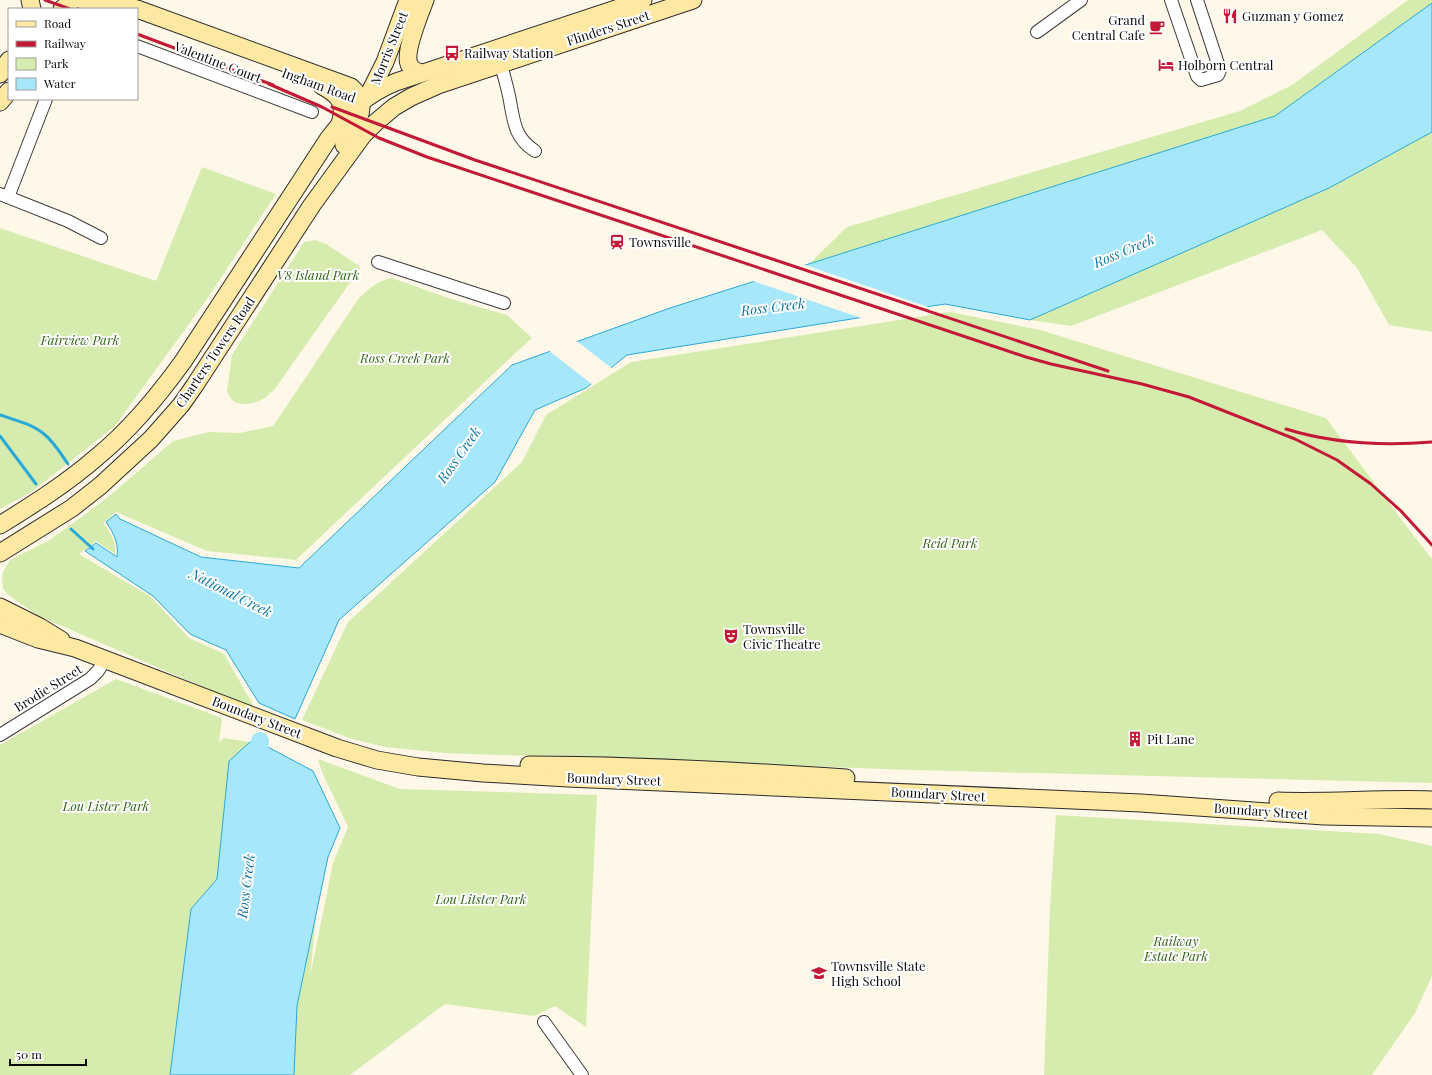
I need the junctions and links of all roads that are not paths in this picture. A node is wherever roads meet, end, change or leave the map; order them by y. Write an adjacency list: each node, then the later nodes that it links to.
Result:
1 (73, 0): 11 (main road)
2 (144, 0): 13 (main road)
3 (408, 0): 25 (main road, Morris Street)
4 (425, 0): 19 (main road, Morris Street)
5 (643, 0): 19 (main road, Flinders Street)
6 (693, 0): 17 (main road, Flinders Street)
7 (1081, 0): 14 (street)
8 (1171, 0): 9 (street)
9 (1197, 0)
10 (99, 4): 12 (main road, Ingham Road)
11 (63, 8)
12 (118, 8)
13 (141, 13): 23 (main road, Ingham Road); 25 (main road, Ingham Road)
14 (1037, 32)
15 (138, 46): 29 (street, Valentine Court)
16 (8, 62): 20 (main road)
17 (501, 64): 22 (main road, Flinders Street); 31 (street)
18 (8, 67): 21 (main road)
19 (422, 73): 25 (main road, Flinders Street)
20 (0, 74)
21 (0, 77)
22 (453, 79): 25 (main road); 28 (main road, Flinders Street)
23 (322, 86): 25 (main road, Ingham Road); 30 (main road)
24 (8, 92): 27 (main road)
25 (365, 99): 30 (main road, Charters Towers Road); 33 (main road)
26 (46, 100): 32 (street)
27 (0, 102)
28 (390, 110): 33 (main road, Charters Towers Road)
29 (312, 112)
30 (340, 124): 37 (main road, Charters Towers Road)
31 (534, 151)
32 (3, 195): 34 (street)
33 (312, 205): 38 (main road, Charters Towers Road)
34 (100, 238)
35 (378, 262): 36 (street)
36 (504, 303)
37 (0, 525)
38 (0, 553)
39 (1, 611): 40 (main road, Boundary Street)
40 (105, 660): 41 (street, Brodie Street); 42 (main road, Boundary Street)
41 (0, 735)
42 (443, 769): 43 (main road, Boundary Street); 44 (main road, Boundary Street)
43 (1432, 800)
44 (1432, 818)
45 (544, 1022): 46 (street)
46 (582, 1075)

